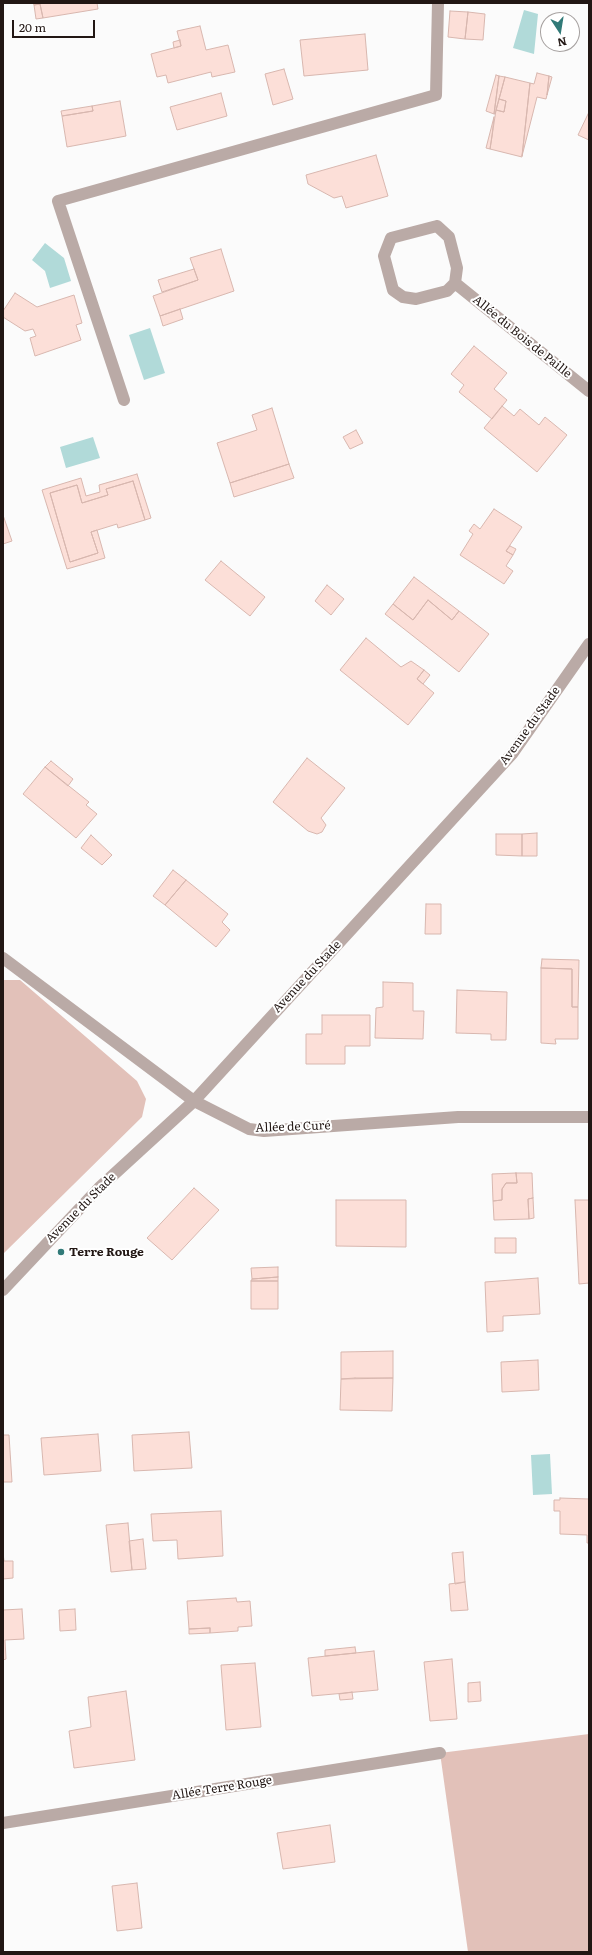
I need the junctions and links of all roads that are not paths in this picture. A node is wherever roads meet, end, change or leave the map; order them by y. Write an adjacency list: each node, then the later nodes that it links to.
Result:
1 (438, 3): 4 (street)
2 (455, 283): 2 (street); 3 (street, Allée du Bois de Paille)
3 (589, 391)
4 (124, 400)
5 (589, 644): 7 (street, Avenue du Stade)
6 (3, 958): 7 (street, Allée de Curé)
7 (194, 1100): 8 (street, Allée de Curé); 9 (street, Avenue du Stade)
8 (589, 1118)
9 (3, 1290)
10 (440, 1753): 11 (street, Allée Terre Rouge)
11 (3, 1823)

